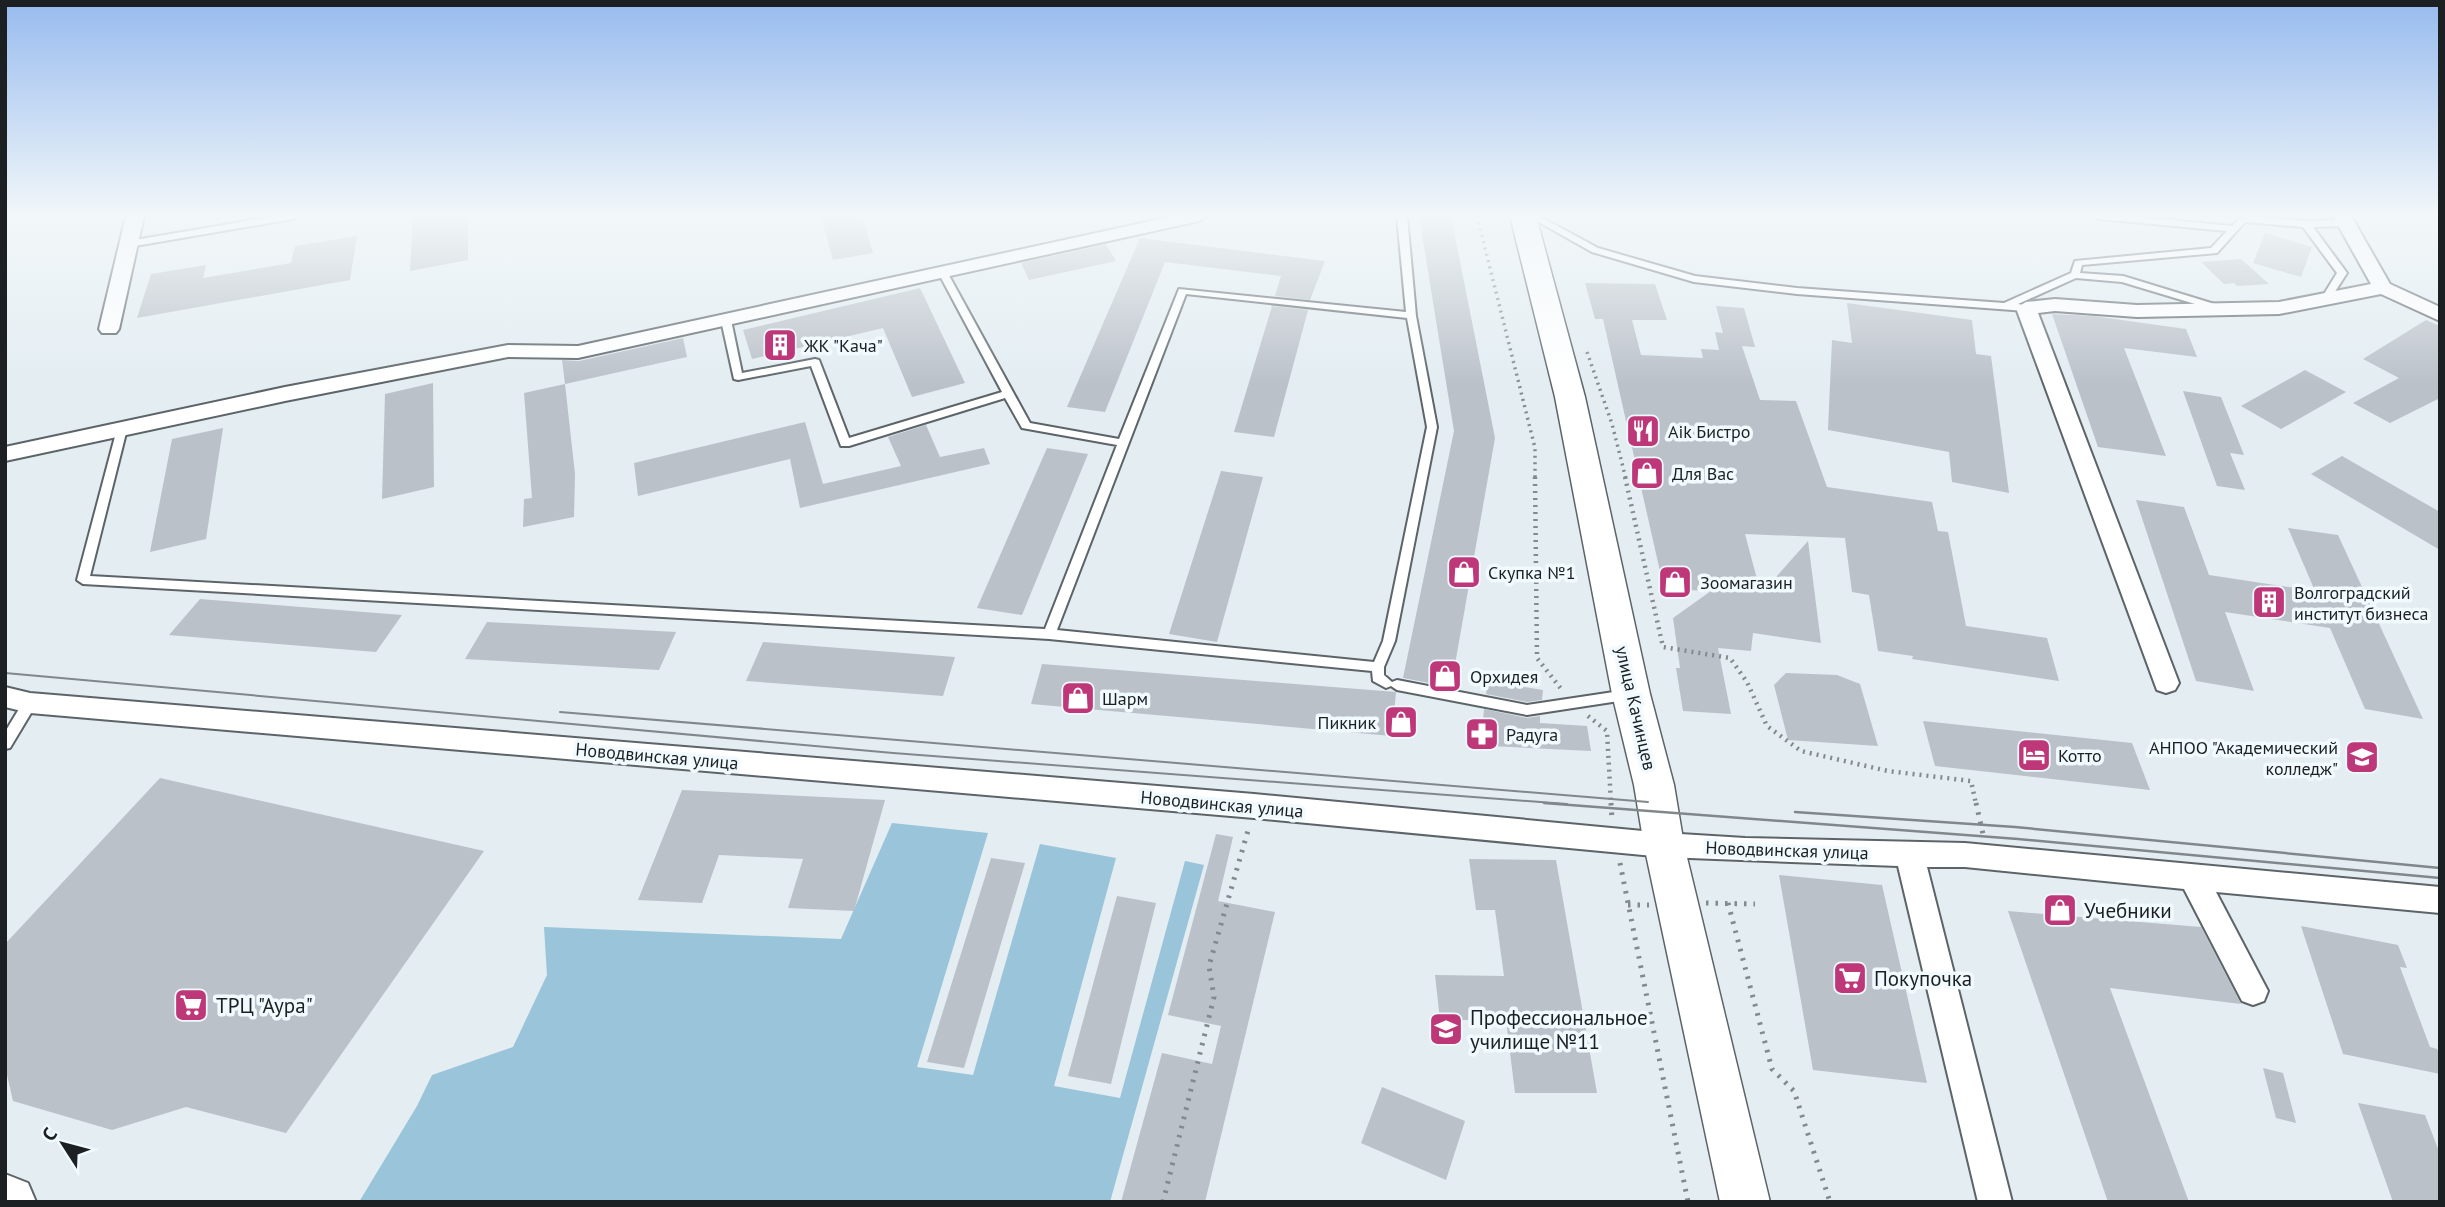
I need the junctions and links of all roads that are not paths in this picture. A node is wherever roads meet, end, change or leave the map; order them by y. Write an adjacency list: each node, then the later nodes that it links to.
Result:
1 (122, 272): 18 (street)
2 (942, 272): 17 (street)
3 (943, 272): 19 (lane)
4 (1407, 272): 16 (lane)
5 (1537, 272): 26 (main road, улица Качинцев)
6 (1671, 272): 12 (lane)
7 (2342, 272): 11 (lane)
8 (2374, 272): 10 (street)
9 (2075, 275): 12 (lane); 14 (lane)
10 (2383, 288): 11 (street); 15 (street)
11 (2326, 299): 14 (street)
12 (2002, 307): 13 (lane)
13 (2026, 308): 14 (street); 25 (street)
14 (2225, 310)
15 (2440, 315)
16 (1410, 316): 21 (lane); 24 (lane)
17 (726, 320): 19 (lane); 20 (street)
18 (109, 329)
19 (1008, 394): 21 (lane)
20 (122, 429): 22 (street); 23 (lane)
21 (1123, 443): 23 (lane)
22 (5, 454)
23 (1049, 634): 24 (lane)
24 (1378, 667): 26 (lane)
25 (2166, 683)
26 (1631, 694): 29 (main road, улица Качинцев)
27 (18, 700): 28 (lane); 29 (street, Новодвинская улица)
28 (5, 744)
29 (1664, 845): 30 (street, Новодвинская улица); 34 (main road, улица Качинцев)
30 (1909, 854): 31 (street, Новодвинская улица); 35 (street)
31 (2193, 877): 32 (street, Новодвинская улица); 33 (street)
32 (2437, 906)
33 (2253, 991)
34 (1745, 1202)
35 (1995, 1202)

